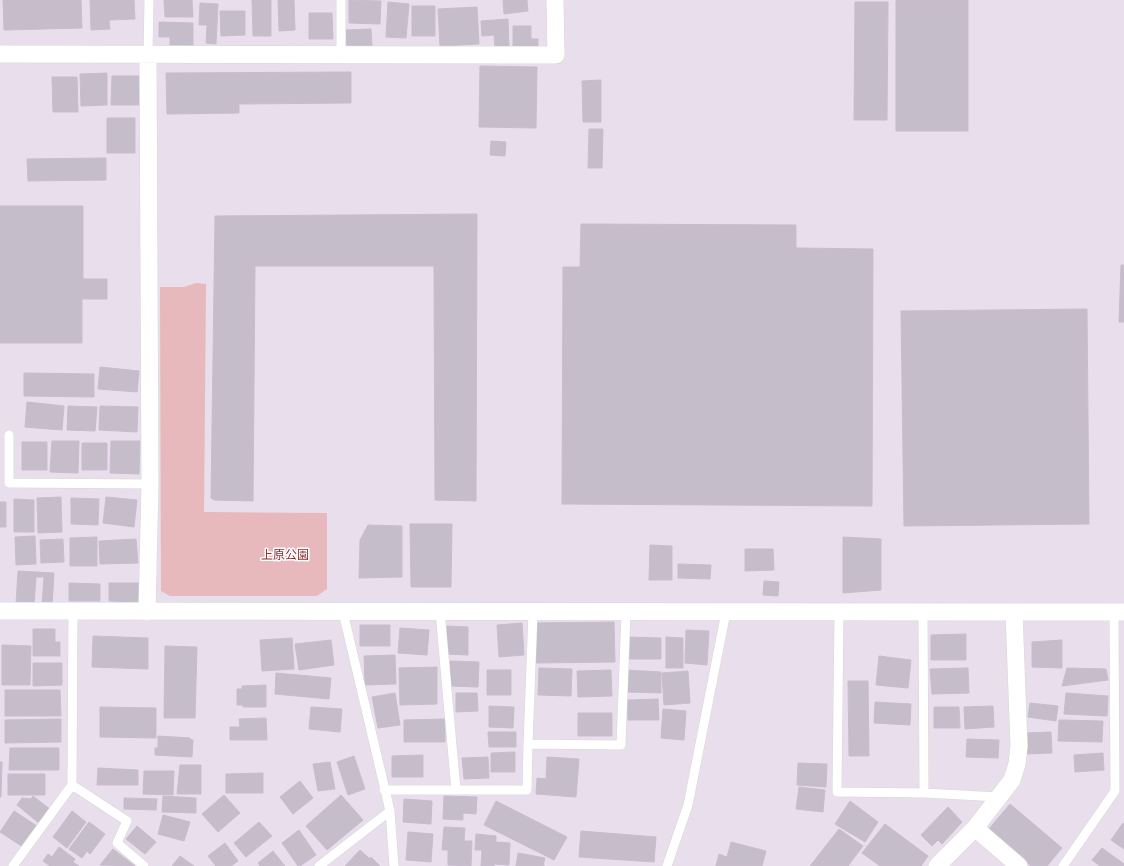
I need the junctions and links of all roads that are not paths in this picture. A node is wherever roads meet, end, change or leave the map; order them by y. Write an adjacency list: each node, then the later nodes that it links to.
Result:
1 (149, 0): 6 (lane)
2 (341, 0): 5 (lane)
3 (555, 0): 5 (street)
4 (0, 54): 6 (street)
5 (341, 54): 6 (street)
6 (148, 55): 8 (street)
7 (9, 435): 8 (lane)
8 (150, 484): 11 (street)
9 (0, 611): 10 (street)
10 (73, 611): 11 (street); 22 (lane)
11 (147, 612): 12 (street)
12 (342, 612): 13 (street); 23 (lane)
13 (440, 612): 14 (street); 24 (lane)
14 (533, 612): 15 (street); 21 (lane)
15 (626, 612): 16 (street); 21 (lane)
16 (726, 612): 17 (street); 35 (lane)
17 (839, 612): 18 (street); 26 (lane)
18 (923, 612): 19 (street); 26 (lane)
19 (1014, 612): 20 (street); 28 (street)
20 (1119, 612): 25 (lane)
21 (528, 744): 24 (lane)
22 (72, 785): 31 (lane); 32 (lane)
23 (384, 790): 24 (lane); 29 (lane)
24 (456, 790)
25 (1115, 791): 27 (lane); 38 (lane)
26 (924, 793): 28 (lane)
27 (1124, 794)
28 (999, 797): 30 (street)
29 (390, 811): 33 (lane); 34 (lane)
30 (974, 828): 36 (street); 37 (street)
31 (13, 866)
32 (144, 866)
33 (320, 866)
34 (394, 866)
35 (667, 866)
36 (937, 866)
37 (1019, 866)
38 (1063, 866)

